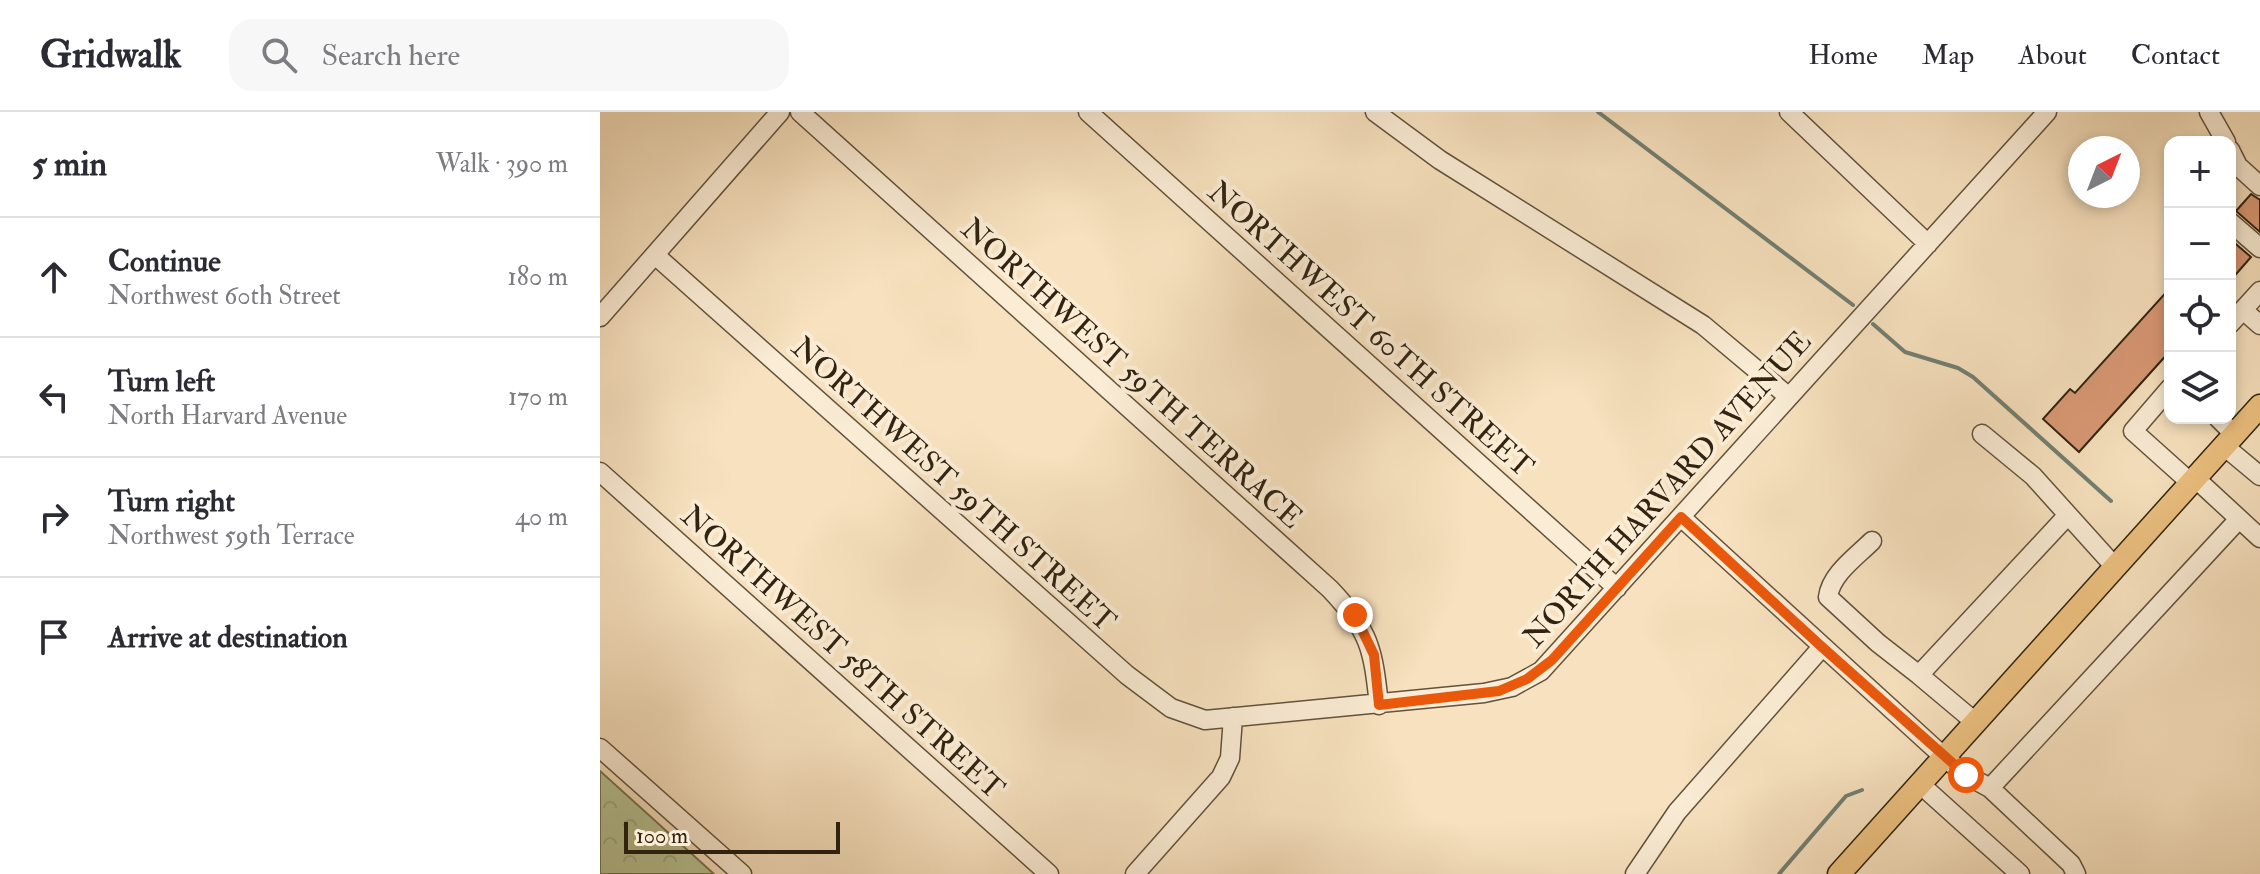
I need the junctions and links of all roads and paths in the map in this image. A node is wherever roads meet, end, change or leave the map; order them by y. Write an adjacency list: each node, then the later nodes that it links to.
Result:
1 (780, 112): 14 (street)
2 (800, 112): 38 (street, NORTHWEST 59TH TERRACE)
3 (1088, 112): 35 (street, NORTHWEST 60TH STREET)
4 (1375, 112): 21 (street)
5 (1789, 112): 12 (street)
6 (2047, 112): 12 (street, NORTH HARVARD AVENUE)
7 (2209, 112): 8 (street)
8 (2223, 136)
9 (2236, 162): 10 (street)
10 (2260, 186)
11 (2236, 227): 13 (street)
12 (1928, 244): 21 (street, NORTH HARVARD AVENUE)
13 (2260, 248)
14 (655, 255): 17 (street); 39 (street, NORTHWEST 59TH STREET)
15 (2260, 291): 16 (street)
16 (2243, 310): 18 (street); 19 (street)
17 (600, 317)
18 (2236, 318)
19 (2260, 325)
20 (2164, 395): 28 (street)
21 (1789, 397): 30 (street, NORTH HARVARD AVENUE)
22 (2260, 406): 25 (main road)
23 (2221, 424): 25 (street)
24 (1982, 434): 29 (street)
25 (2230, 440): 27 (street); 28 (main road)
26 (600, 472): 46 (street, NORTHWEST 58TH STREET)
27 (2259, 472)
28 (2193, 481): 31 (street); 34 (main road)
29 (2067, 516): 34 (street); 37 (street)
30 (1681, 517): 35 (street, NORTH HARVARD AVENUE); 36 (street)
31 (2239, 519): 32 (street); 44 (street)
32 (2260, 538)
33 (1872, 541): 37 (street)
34 (2115, 567): 40 (main road)
35 (1617, 588): 38 (street, NORTH HARVARD AVENUE)
36 (1822, 647): 42 (street); 48 (street)
37 (1919, 675): 40 (street)
38 (1379, 705): 39 (street, NORTH HARVARD AVENUE)
39 (1233, 717): 47 (street)
40 (1975, 722): 42 (main road)
41 (600, 748): 45 (street)
42 (1944, 757): 43 (main road); 44 (street)
43 (1920, 784): 49 (main road); 50 (street)
44 (1990, 788): 51 (street)
45 (742, 874)
46 (1049, 874)
47 (1135, 874)
48 (1635, 874)
49 (1839, 874)
50 (2020, 874)
51 (2076, 874)

